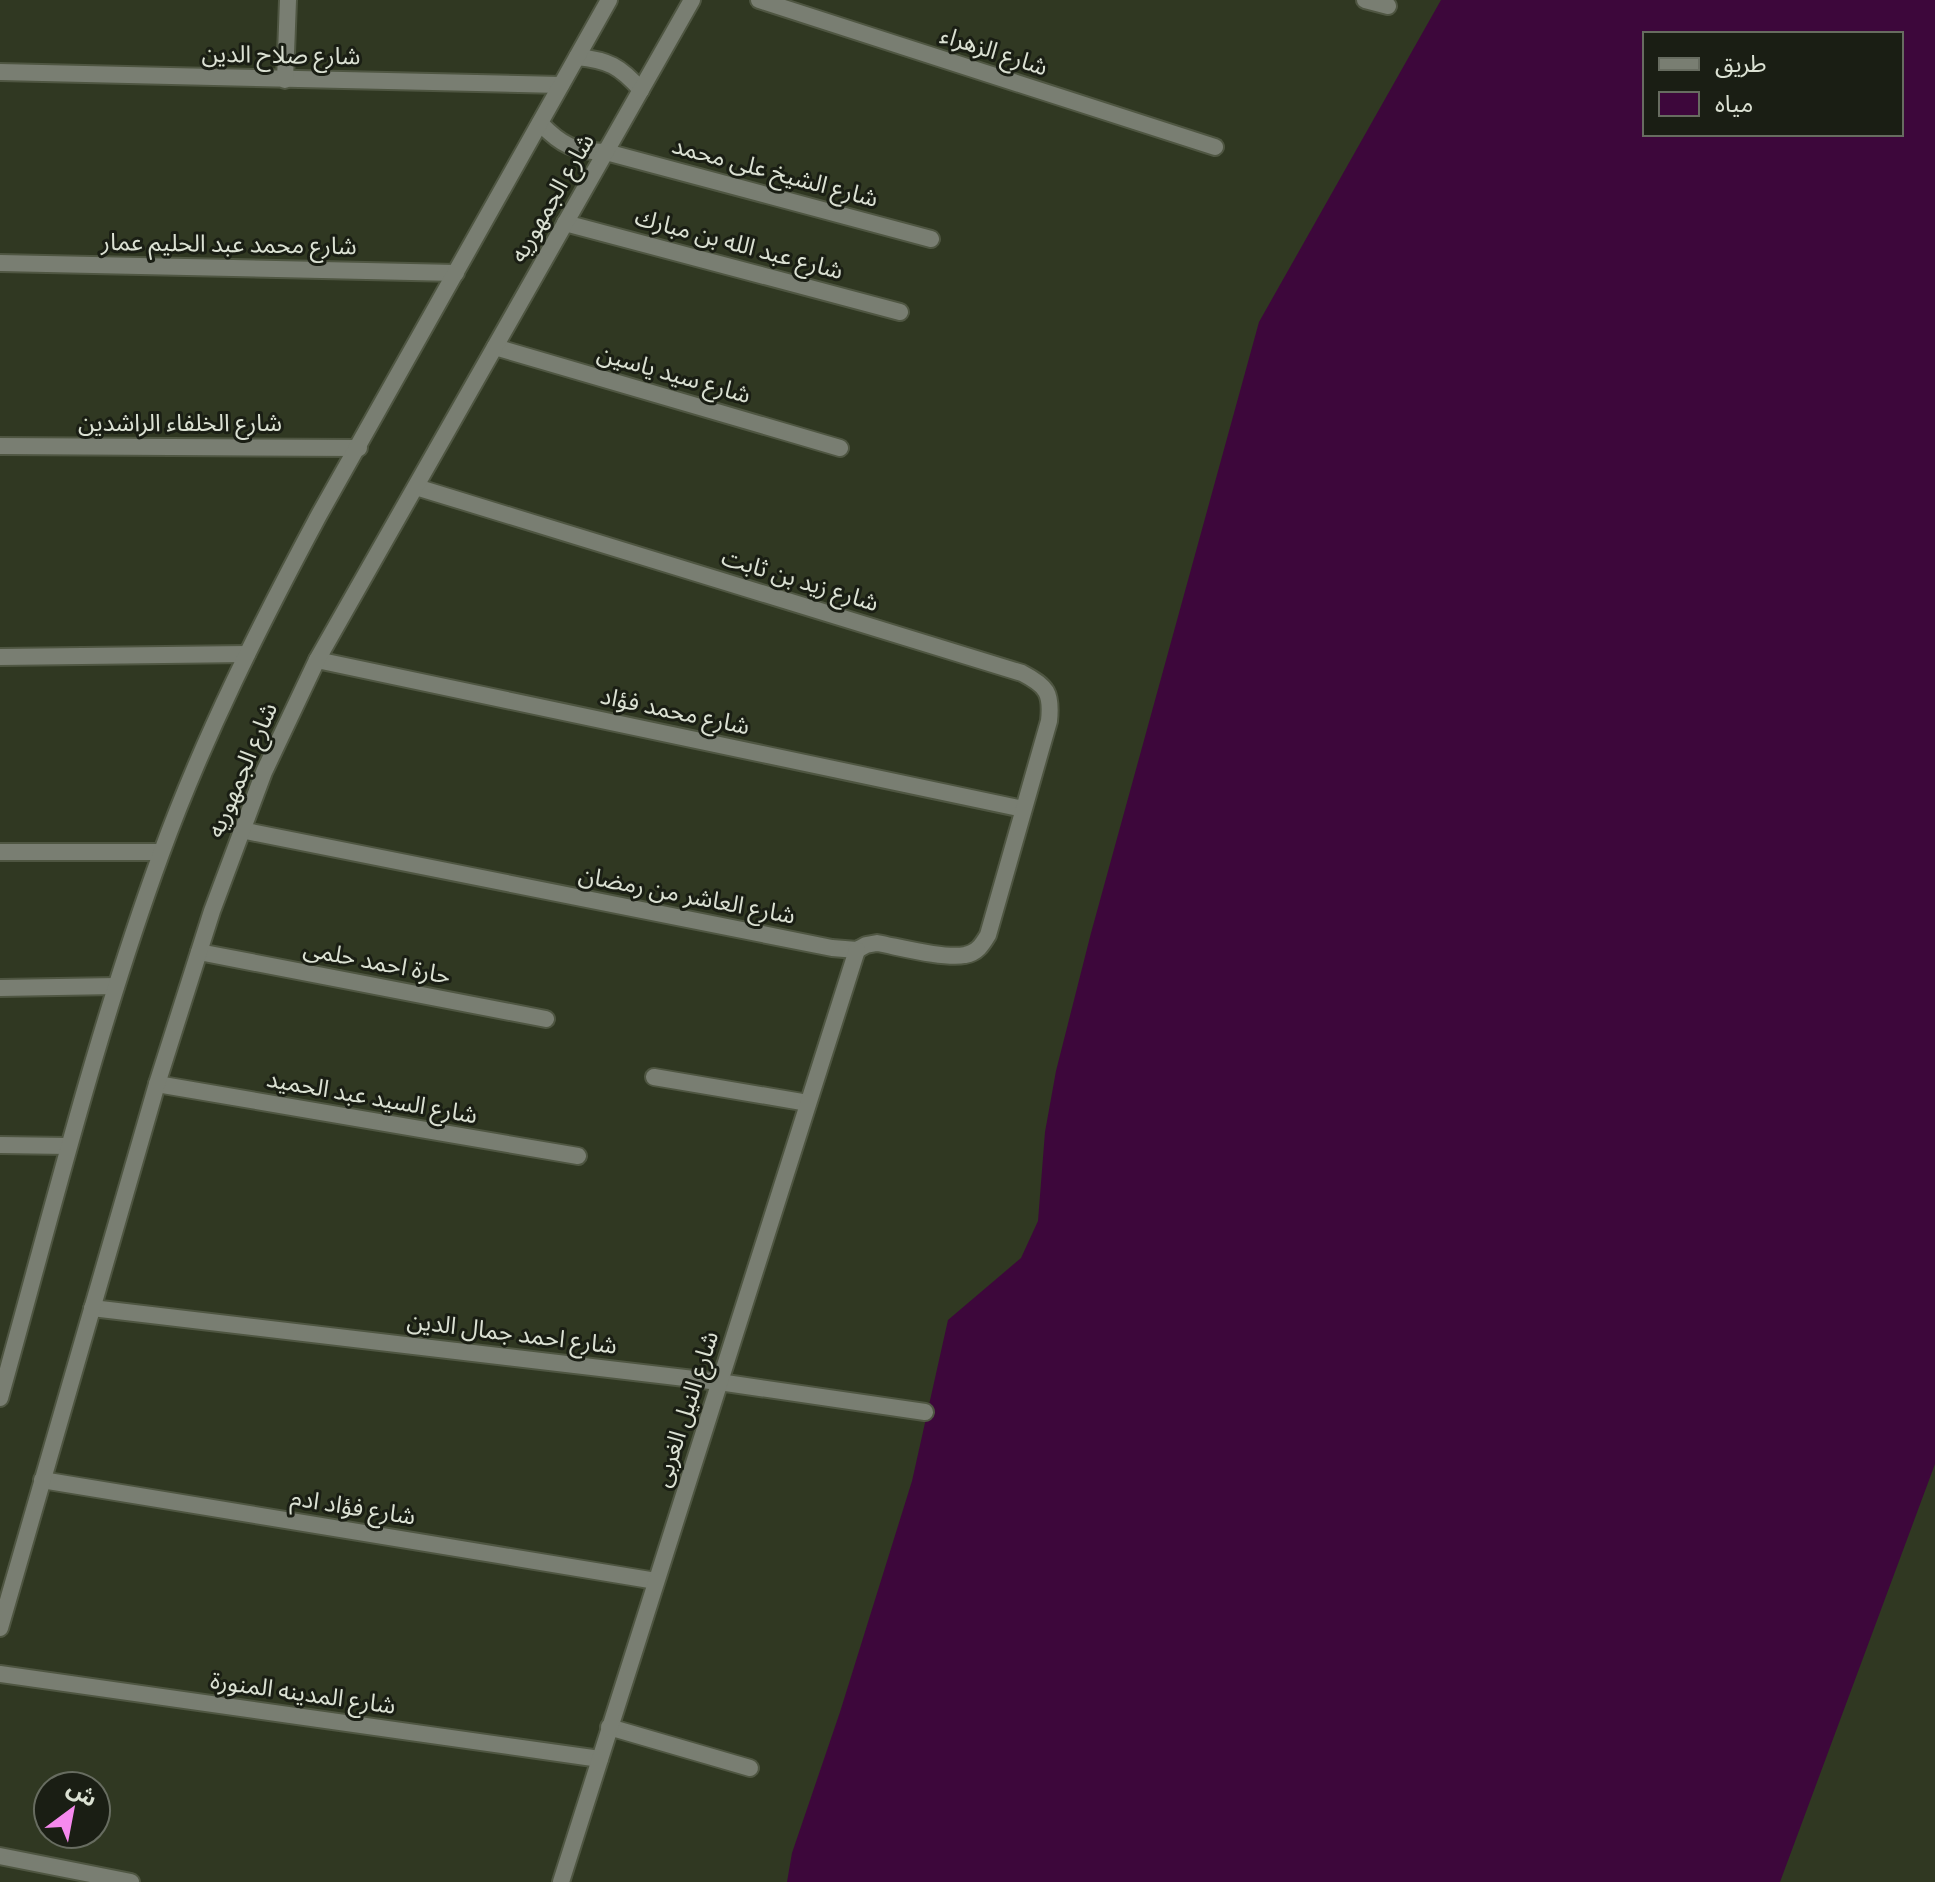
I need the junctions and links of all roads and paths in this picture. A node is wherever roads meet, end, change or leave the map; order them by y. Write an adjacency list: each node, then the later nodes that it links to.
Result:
1 (288, 0): 9 (street)
2 (609, 0): 7 (street, شارع الجمهوريه)
3 (692, 0): 11 (street, شارع الجمهوريه)
4 (759, 0): 13 (street, شارع الزهراء)
5 (1365, 0): 6 (street)
6 (1388, 6)
7 (577, 57): 10 (street, شارع الجمهوريه); 11 (street)
8 (0, 72): 9 (street, شارع صلاح الدين)
9 (285, 80): 10 (street, شارع صلاح الدين)
10 (561, 85): 12 (street, شارع الجمهوريه)
11 (641, 90): 14 (street, شارع الجمهوريه)
12 (540, 123): 14 (street); 18 (street, شارع الجمهوريه)
13 (1215, 147)
14 (606, 152): 15 (street, شارع الجمهوريه); 16 (street, شارع الشيخ على محمد)
15 (565, 223): 19 (street, شارع عبد الله بن مبارك); 20 (street, شارع الجمهوريه)
16 (931, 239)
17 (0, 263): 18 (street, شارع محمد عبد الحليم عمار)
18 (456, 273): 22 (street, شارع الجمهوريه)
19 (900, 312)
20 (495, 347): 23 (street, شارع سيد ياسين); 24 (street, شارع الجمهوريه)
21 (0, 446): 22 (street, شارع الخلفاء الراشدين)
22 (359, 448): 25 (street, شارع الجمهوريه)
23 (840, 448)
24 (416, 487): 27 (street, شارع الجمهوريه); 28 (street, شارع زيد بن ثابت)
25 (247, 654): 26 (street); 31 (street, شارع الجمهوريه)
26 (0, 657)
27 (317, 660): 28 (street, شارع محمد فؤاد); 29 (street, شارع الجمهوريه)
28 (1023, 809): 32 (street, شارع العاشر من رمضان)
29 (241, 830): 32 (street, شارع العاشر من رمضان); 33 (street, شارع الجمهوريه)
30 (0, 852): 31 (street)
31 (161, 852): 34 (street, شارع الجمهوريه)
32 (857, 950): 39 (street, شارع النيل الغربى)
33 (199, 952): 36 (street, حارة احمد حلمى); 38 (street, شارع الجمهوريه)
34 (116, 986): 35 (street); 41 (street, شارع الجمهوريه)
35 (0, 988)
36 (546, 1019)
37 (654, 1077): 39 (street)
38 (157, 1084): 42 (street, شارع السيد عبد الحميد); 43 (street, شارع الجمهوريه)
39 (808, 1103): 45 (street, شارع النيل الغربى)
40 (0, 1145): 41 (street)
41 (68, 1146): 44 (street, شارع الجمهوريه)
42 (578, 1156)
43 (92, 1308): 45 (street, شارع احمد جمال الدين); 48 (street, شارع الجمهوريه)
44 (5, 1364): 46 (street, شارع الجمهوريه)
45 (719, 1382): 47 (street, شارع احمد جمال الدين); 49 (street, شارع النيل الغربى)
46 (0, 1398)
47 (925, 1412)
48 (42, 1480): 49 (street, شارع فؤاد ادم); 50 (street, شارع الجمهوريه)
49 (656, 1581): 52 (street, شارع النيل الغربى)
50 (0, 1628)
51 (0, 1674): 53 (street, شارع المدينه المنورة)
52 (609, 1727): 53 (street, شارع النيل الغربى); 54 (street)
53 (600, 1759): 57 (street, شارع النيل الغربى)
54 (750, 1768)
55 (0, 1856): 56 (street)
56 (131, 1882)
57 (561, 1882)

